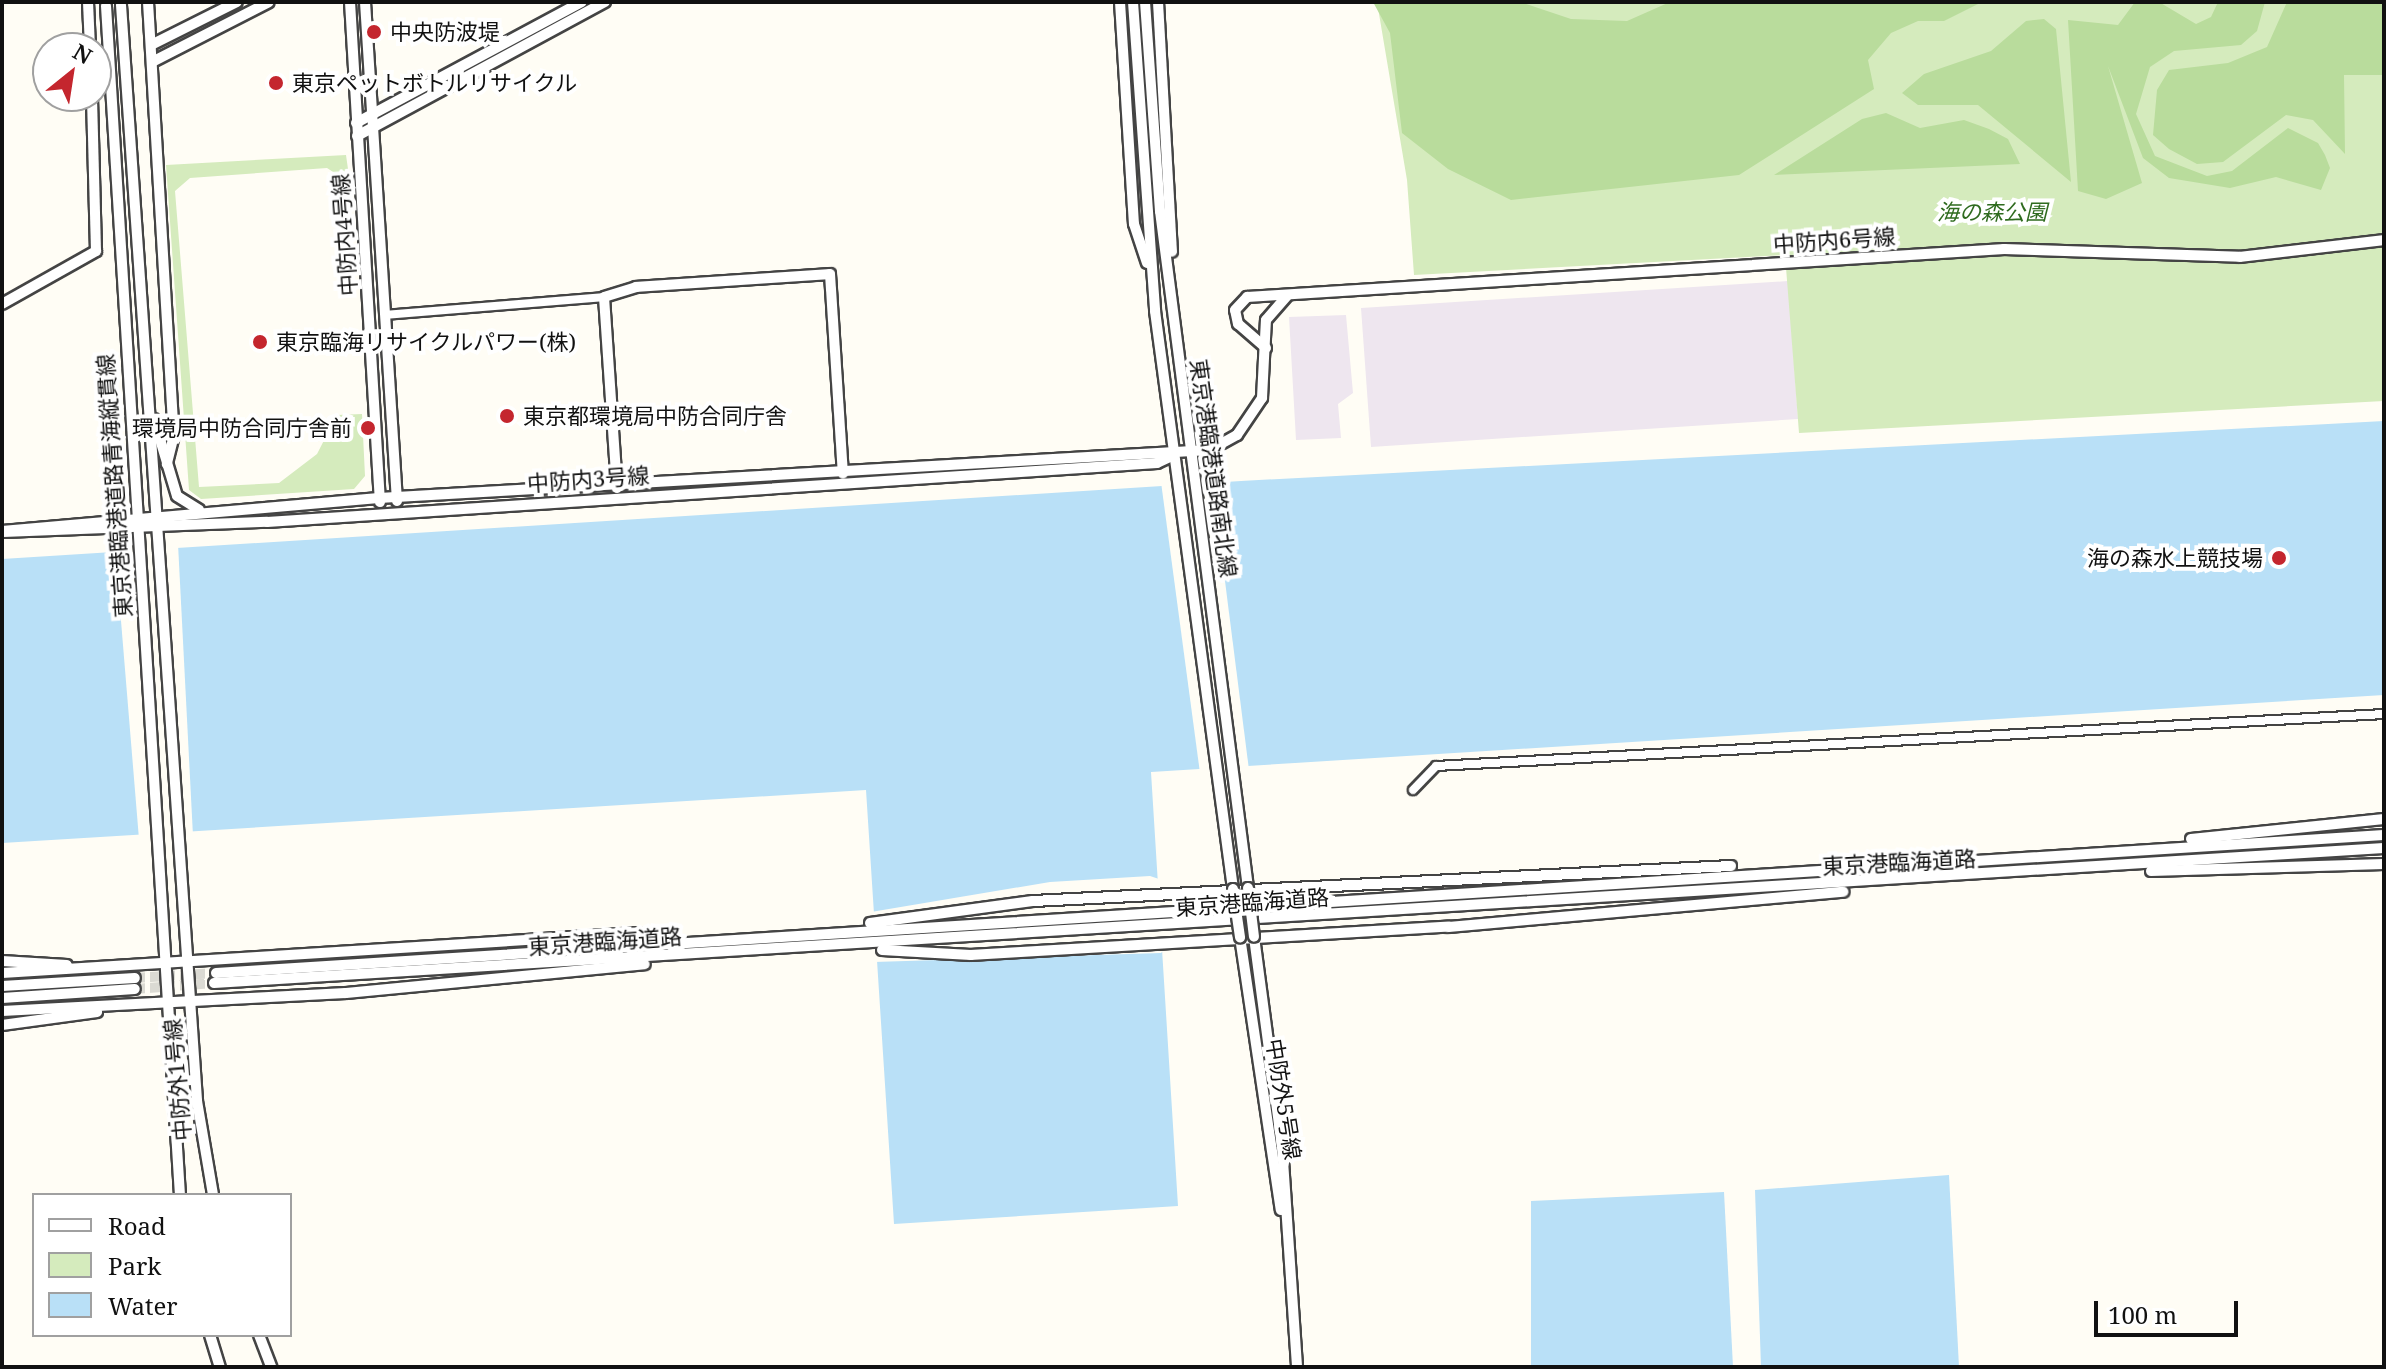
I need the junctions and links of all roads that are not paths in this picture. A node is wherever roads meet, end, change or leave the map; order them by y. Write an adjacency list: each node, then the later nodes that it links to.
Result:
1 (88, 2): 15 (street)
2 (148, 2): 16 (street)
3 (237, 2): 16 (street)
4 (269, 2): 17 (street)
5 (350, 2): 20 (street, 中防内4号線)
6 (365, 2): 19 (street, 中防内4号線)
7 (582, 2): 19 (street)
8 (605, 2): 21 (street)
9 (1120, 2): 25 (street)
10 (1133, 2): 25 (street, 東京港臨港道路南北線)
11 (1145, 2): 24 (street, 東京港臨港道路南北線)
12 (1158, 2): 24 (street)
13 (121, 5): 33 (street, 東京港臨港道路青海縦貫線)
14 (106, 6): 47 (street, 東京港臨港道路青海縦貫線)
15 (89, 32)
16 (151, 45): 17 (street)
17 (152, 62): 36 (street)
18 (92, 112): 29 (street)
19 (372, 115): 20 (street); 21 (street, 中防内4号線)
20 (356, 123): 22 (street, 中防内4号線)
21 (373, 127): 22 (street); 31 (street, 中防内4号線)
22 (357, 136): 41 (street, 中防内4号線)
23 (2384, 240): 26 (street, 中防内6号線)
24 (1171, 274): 34 (street, 東京港臨港道路南北線)
25 (1151, 276): 35 (street, 東京港臨港道路南北線)
26 (1287, 296): 28 (street, 中防内6号線); 30 (street)
27 (604, 297): 31 (street); 37 (street); 39 (street)
28 (1258, 298): 30 (street); 32 (street)
29 (2, 304)
30 (1268, 314): 32 (street)
31 (385, 315): 40 (street, 中防内4号線)
32 (1266, 348): 34 (street)
33 (153, 417): 36 (street); 46 (street, 東京港臨港道路青海縦貫線)
34 (1191, 452): 35 (street, 中防内3号線); 61 (street, 東京港臨港道路南北線)
35 (1176, 454): 37 (street, 中防内3号線); 38 (street, 中防内3号線); 62 (street, 東京港臨港道路南北線)
36 (167, 464): 43 (street)
37 (842, 468): 38 (street); 39 (street, 中防内3号線)
38 (843, 483): 42 (street, 中防内3号線)
39 (616, 484): 40 (street, 中防内3号線); 42 (street)
40 (397, 496): 41 (street, 中防内3号線); 44 (street, 中防内4号線)
41 (379, 498): 43 (street, 中防内3号線); 45 (street, 中防内4号線)
42 (617, 498): 44 (street, 中防内3号線)
43 (202, 511): 46 (street, 中防内3号線)
44 (398, 511): 45 (street, 中防内3号線)
45 (380, 512): 48 (street, 中防内3号線)
46 (159, 515): 47 (street, 中防内3号線); 48 (street, 東京港臨港道路青海縦貫線)
47 (138, 517): 49 (street, 東京港臨港道路青海縦貫線); 50 (street, 中防内3号線)
48 (160, 529): 49 (street, 中防内3号線); 70 (street, 東京港臨港道路青海縦貫線)
49 (138, 530): 50 (street, 中防内3号線); 71 (street, 東京港臨港道路青海縦貫線)
50 (2, 531)
51 (2384, 714): 52 (street)
52 (1413, 790)
53 (2384, 819): 55 (street)
54 (2384, 835): 55 (street, 東京港臨海道路)
55 (2138, 846): 58 (street, 東京港臨海道路)
56 (2384, 848): 59 (street, 東京港臨海道路)
57 (2384, 864): 59 (street)
58 (1815, 867): 61 (street); 63 (street, 東京港臨海道路)
59 (2125, 869): 60 (street, 東京港臨海道路)
60 (1876, 885): 65 (street); 67 (street, 東京港臨海道路)
61 (1248, 888): 62 (street, bridge); 65 (street, 東京港臨港道路南北線, bridge)
62 (1233, 889): 63 (street); 64 (street, 東京港臨港道路南北線, bridge)
63 (836, 931): 66 (street, 東京港臨海道路)
64 (1240, 937): 65 (street, bridge); 67 (street); 83 (street, 中防外5号線)
65 (1254, 937): 83 (street, 中防外5号線)
66 (672, 942): 68 (street, 東京港臨海道路); 70 (street)
67 (851, 947): 68 (street, 東京港臨海道路)
68 (723, 954): 76 (street)
69 (2, 961): 72 (street)
70 (187, 961): 71 (street); 76 (street, 中防外1号線)
71 (163, 963): 72 (street); 77 (street, 中防外1号線)
72 (86, 968): 73 (street)
73 (2, 973)
74 (2, 986): 75 (street)
75 (2, 998)
76 (190, 1003): 77 (street); 82 (street, 中防外1号線)
77 (165, 1005): 78 (street); 81 (street, 中防外1号線)
78 (103, 1009): 79 (street); 80 (street)
79 (2, 1011)
80 (2, 1025)
81 (180, 1193)
82 (213, 1193)
83 (1291, 1267): 88 (street, 中防外5号線)
84 (211, 1337): 86 (street)
85 (260, 1337): 87 (street)
86 (220, 1367)
87 (271, 1367)
88 (1297, 1367)

